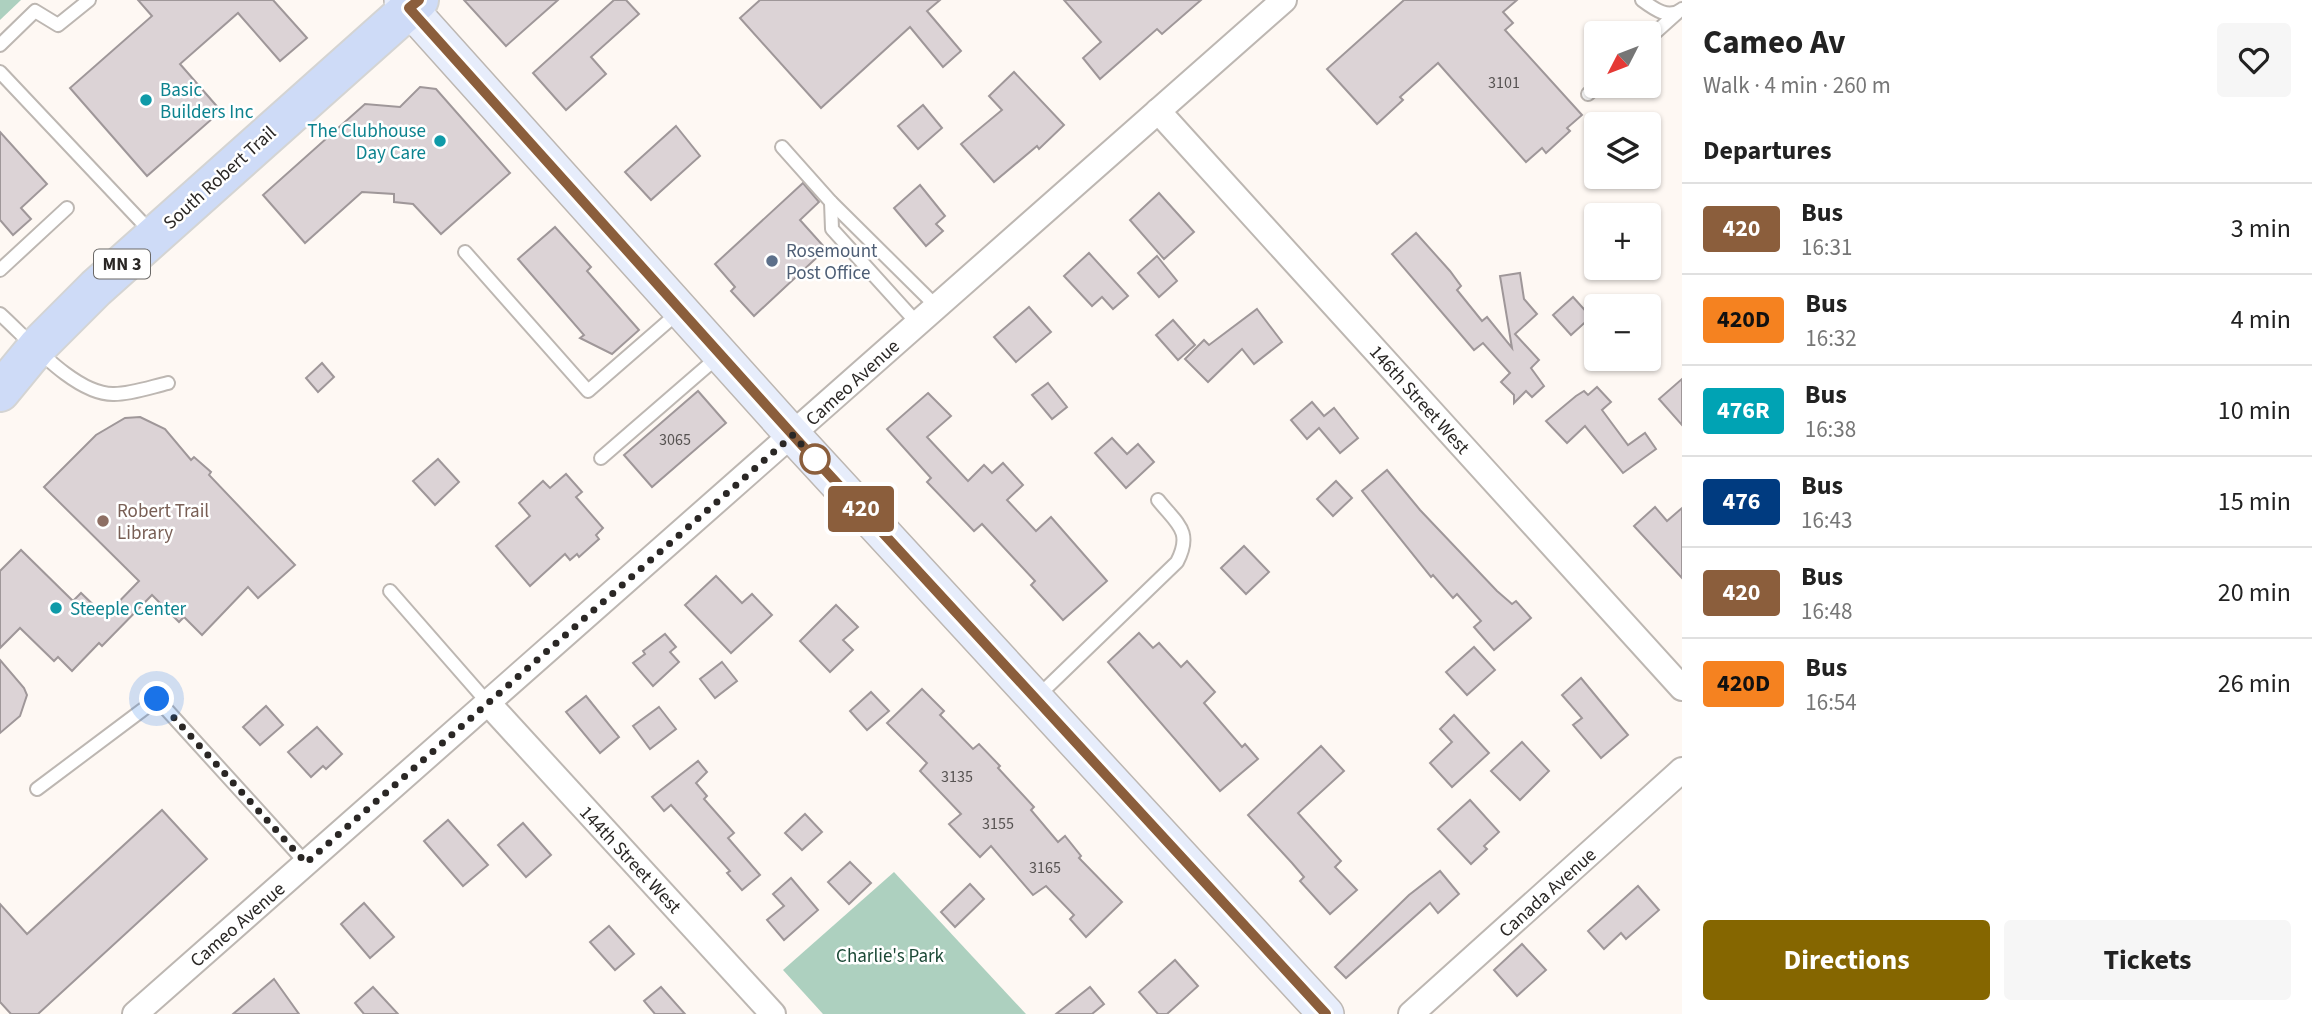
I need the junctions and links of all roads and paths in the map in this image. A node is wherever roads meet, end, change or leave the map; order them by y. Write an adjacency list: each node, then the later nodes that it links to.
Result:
1 (89, 0): 7 (lane)
2 (1284, 0): 9 (street, Cameo Avenue)
3 (1642, 0): 5 (lane)
4 (410, 3): 13 (main road, South Robert Trail / MN 3); 17 (street)
5 (1679, 11): 6 (lane)
6 (1661, 27)
7 (0, 45)
8 (0, 72): 13 (lane)
9 (1158, 111): 16 (street, Cameo Avenue); 28 (street, 146th Street West)
10 (782, 147): 11 (lane)
11 (831, 202): 16 (lane); 19 (lane)
12 (67, 208): 15 (lane)
13 (154, 235): 20 (main road, South Robert Trail / MN 3)
14 (465, 252): 17 (lane)
15 (0, 270)
16 (936, 307): 19 (street, Cameo Avenue)
17 (680, 311): 21 (street)
18 (0, 314): 20 (lane)
19 (918, 324): 24 (street, Cameo Avenue)
20 (37, 347): 22 (lane); 23 (main road, South Robert Trail / MN 3)
21 (720, 355): 24 (street); 25 (lane)
22 (168, 383)
23 (0, 392)
24 (793, 435): 29 (street); 30 (street, Cameo Avenue)
25 (601, 457)
26 (1157, 500): 29 (lane)
27 (390, 591): 30 (lane)
28 (1682, 688)
29 (1035, 698): 36 (street)
30 (488, 703): 33 (street, Cameo Avenue); 35 (street, 144th Street West)
31 (1682, 771): 37 (street, Canada Avenue)
32 (37, 789): 33 (lane)
33 (306, 863): 34 (street, Cameo Avenue)
34 (135, 1014)
35 (773, 1014)
36 (1326, 1014)
37 (1411, 1014)

